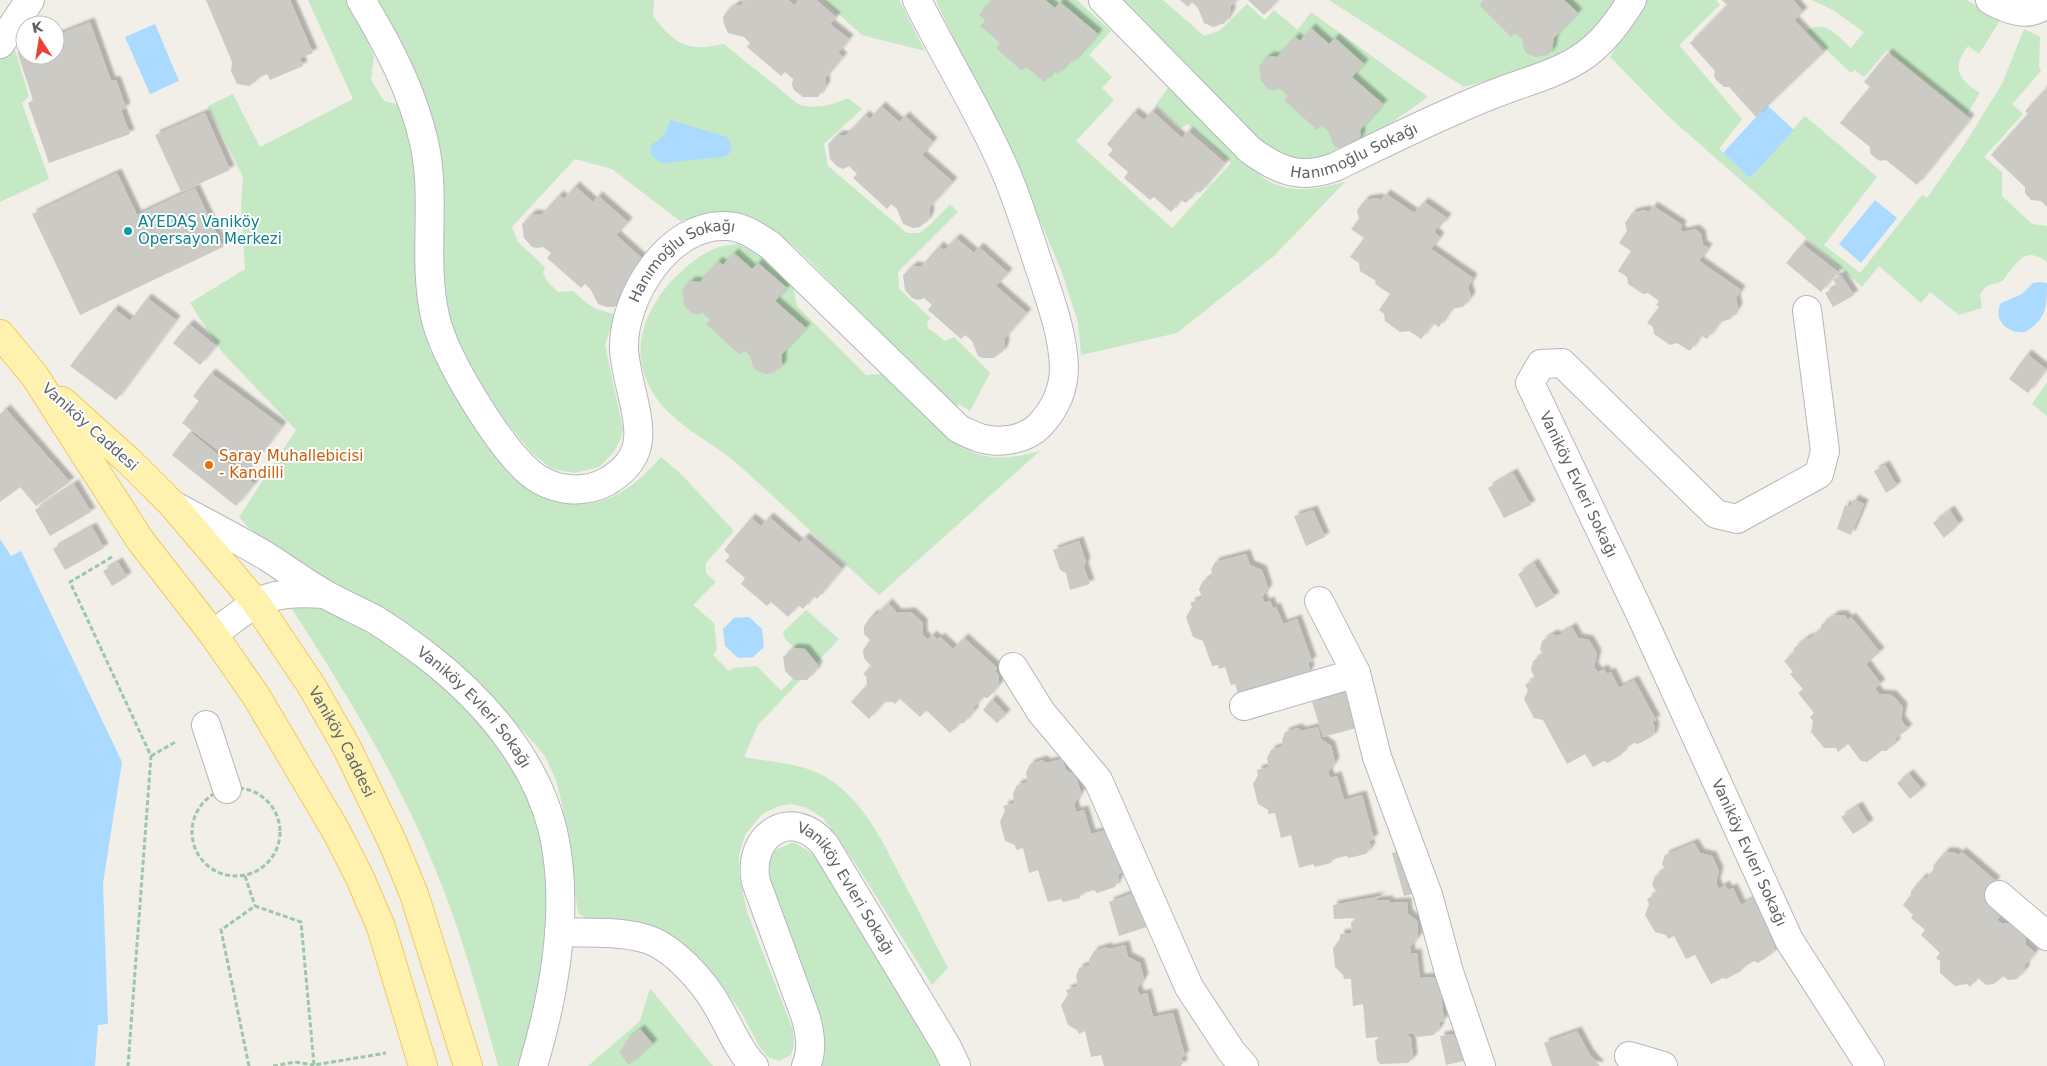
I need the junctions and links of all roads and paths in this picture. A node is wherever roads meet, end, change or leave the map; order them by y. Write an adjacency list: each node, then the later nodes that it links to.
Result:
1 (30, 0): 8 (street)
2 (361, 0): 3 (street, Hanımoğlu Sokağı)
3 (917, 0)
4 (1102, 0): 5 (street, Hanımoğlu Sokağı)
5 (1632, 0)
6 (1990, 0): 7 (street)
7 (2047, 4)
8 (0, 44)
9 (1807, 310): 42 (street, Vaniköy Evleri Sokağı)
10 (0, 334): 11 (main road)
11 (34, 375): 12 (main road, Vaniköy Caddesi); 13 (main road, Vaniköy Caddesi)
12 (172, 504): 14 (street, Vaniköy Evleri Sokağı); 16 (main road, Vaniköy Caddesi)
13 (140, 540): 17 (main road, Vaniköy Caddesi); 30 (path)
14 (324, 594): 16 (street); 26 (street, Vaniköy Evleri Sokağı)
15 (1320, 601): 19 (street)
16 (256, 602): 17 (street); 34 (main road, Vaniköy Caddesi)
17 (213, 634): 29 (main road, Vaniköy Caddesi)
18 (1014, 667): 39 (street)
19 (1356, 673): 20 (street); 40 (street)
20 (1244, 706)
21 (206, 724): 22 (street)
22 (227, 789): 23 (path); 23 (path)
23 (245, 876): 25 (path)
24 (1999, 895): 27 (street)
25 (255, 906): 31 (path); 33 (path)
26 (559, 932): 35 (street, Vaniköy Evleri Sokağı); 36 (street)
27 (2047, 936)
28 (1629, 1056): 41 (street)
29 (420, 1057): 33 (path)
30 (128, 1066)
31 (249, 1066)
32 (273, 1066): 33 (path)
33 (315, 1066)
34 (468, 1066)
35 (533, 1066)
36 (754, 1066)
37 (806, 1066): 38 (street, Vaniköy Evleri Sokağı)
38 (956, 1066)
39 (1244, 1066)
40 (1481, 1066)
41 (1663, 1066)
42 (1870, 1066)

